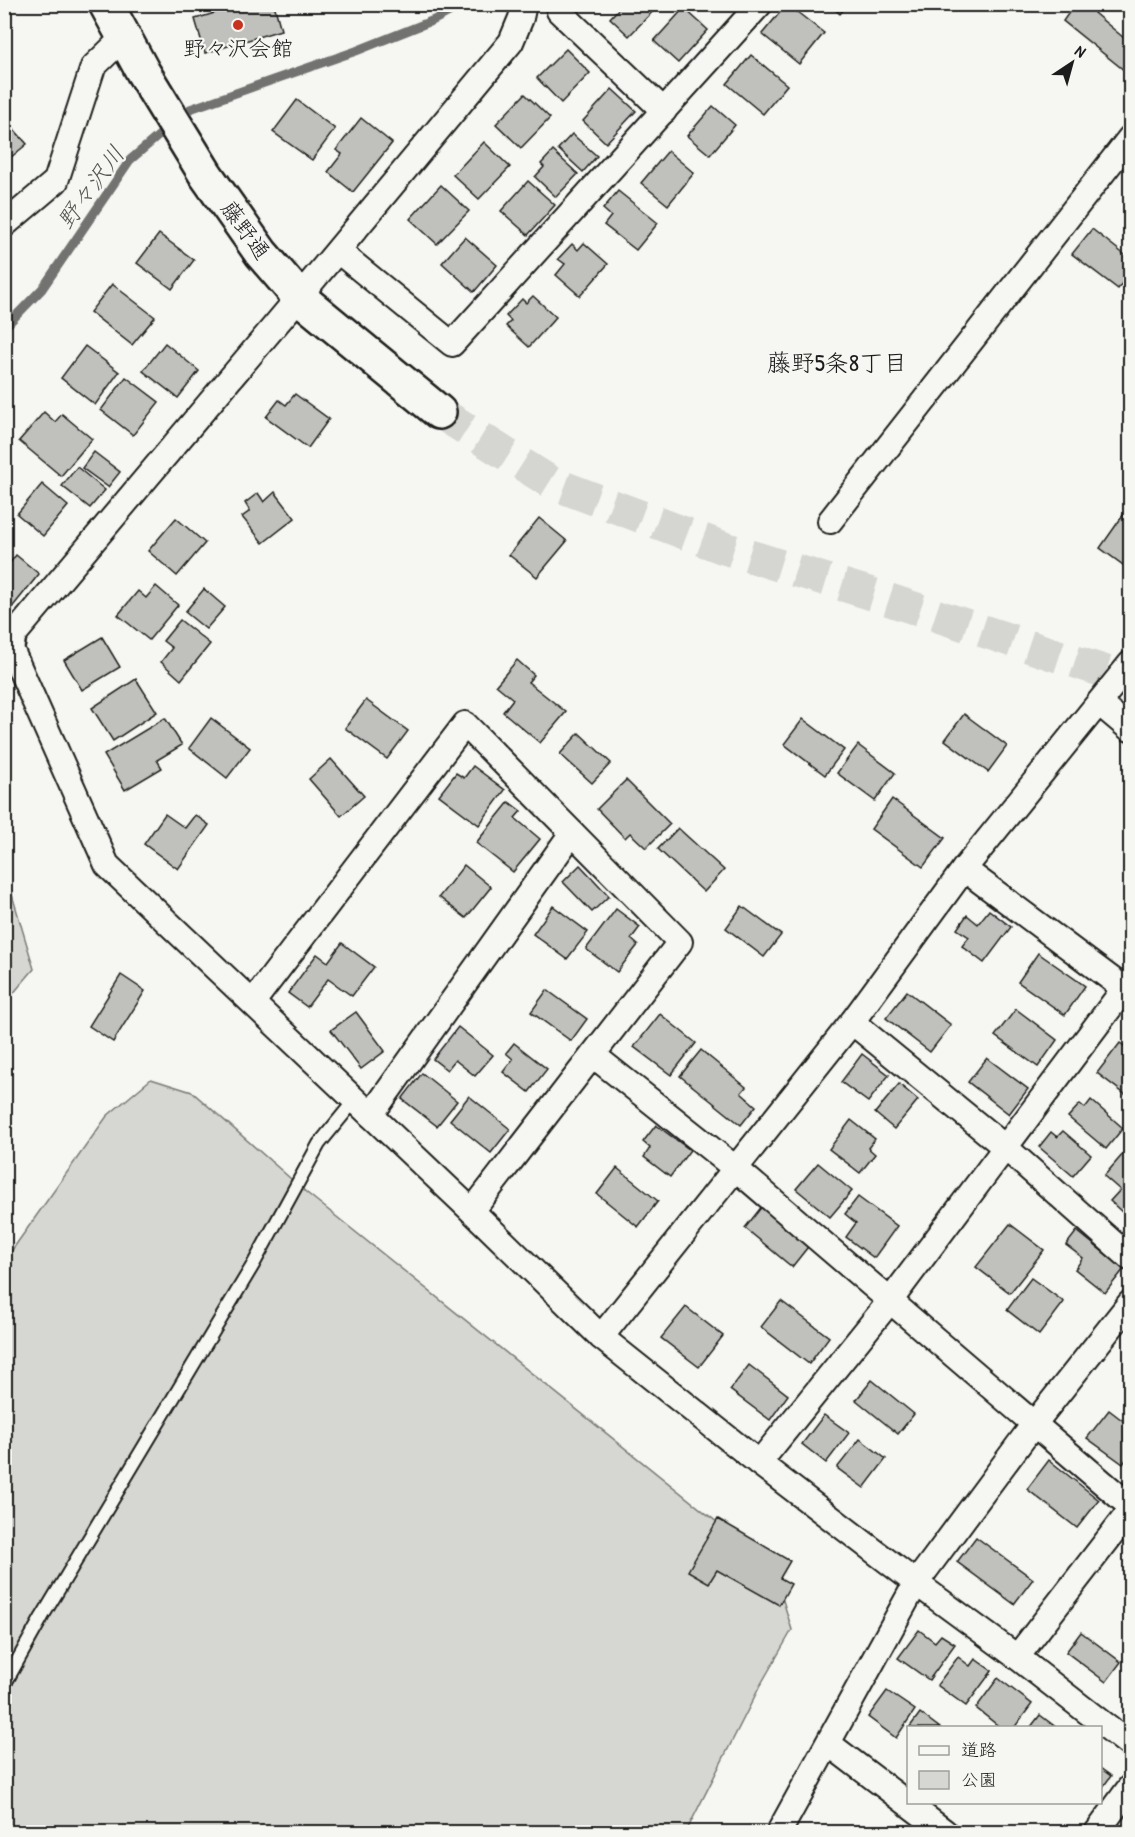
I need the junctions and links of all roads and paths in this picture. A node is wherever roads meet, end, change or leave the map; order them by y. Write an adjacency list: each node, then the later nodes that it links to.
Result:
1 (106, 4): 5 (street, 藤野通)
2 (760, 4): 6 (street)
3 (562, 8): 4 (street); 6 (street)
4 (523, 11): 9 (street)
5 (123, 38): 8 (street); 10 (street, 藤野通)
6 (664, 111): 9 (street)
7 (1131, 138): 12 (street)
8 (4, 225)
9 (338, 250): 10 (street)
10 (299, 297): 11 (street, 藤野通); 13 (street)
11 (439, 412)
12 (830, 520)
13 (6, 644): 20 (street)
14 (1131, 664): 15 (street)
15 (1100, 703): 16 (street); 18 (street)
16 (1131, 729)
17 (572, 833): 20 (street); 22 (street); 23 (street)
18 (964, 869): 19 (street); 21 (street)
19 (1128, 987): 24 (street)
20 (253, 1002): 23 (street)
21 (852, 1022): 24 (street); 25 (street)
22 (593, 1054): 25 (street); 26 (street)
23 (363, 1107): 26 (street); 37 (lane)
24 (1006, 1148): 27 (street); 28 (street)
25 (735, 1168): 28 (street); 30 (street)
26 (472, 1211): 30 (street)
27 (1131, 1258)
28 (890, 1301): 31 (street); 32 (street)
29 (1131, 1303): 31 (street)
30 (601, 1337): 32 (street)
31 (1034, 1424): 33 (street); 35 (street)
32 (759, 1463): 35 (street)
33 (1131, 1506)
34 (1131, 1511): 36 (street)
35 (916, 1583): 36 (street); 38 (street)
36 (1017, 1657): 39 (street)
37 (4, 1685)
38 (829, 1744): 42 (street); 43 (street)
39 (1131, 1745)
40 (1131, 1786): 45 (street)
41 (907, 1804): 44 (street)
42 (907, 1804)
43 (779, 1833)
44 (945, 1833)
45 (1097, 1833)

